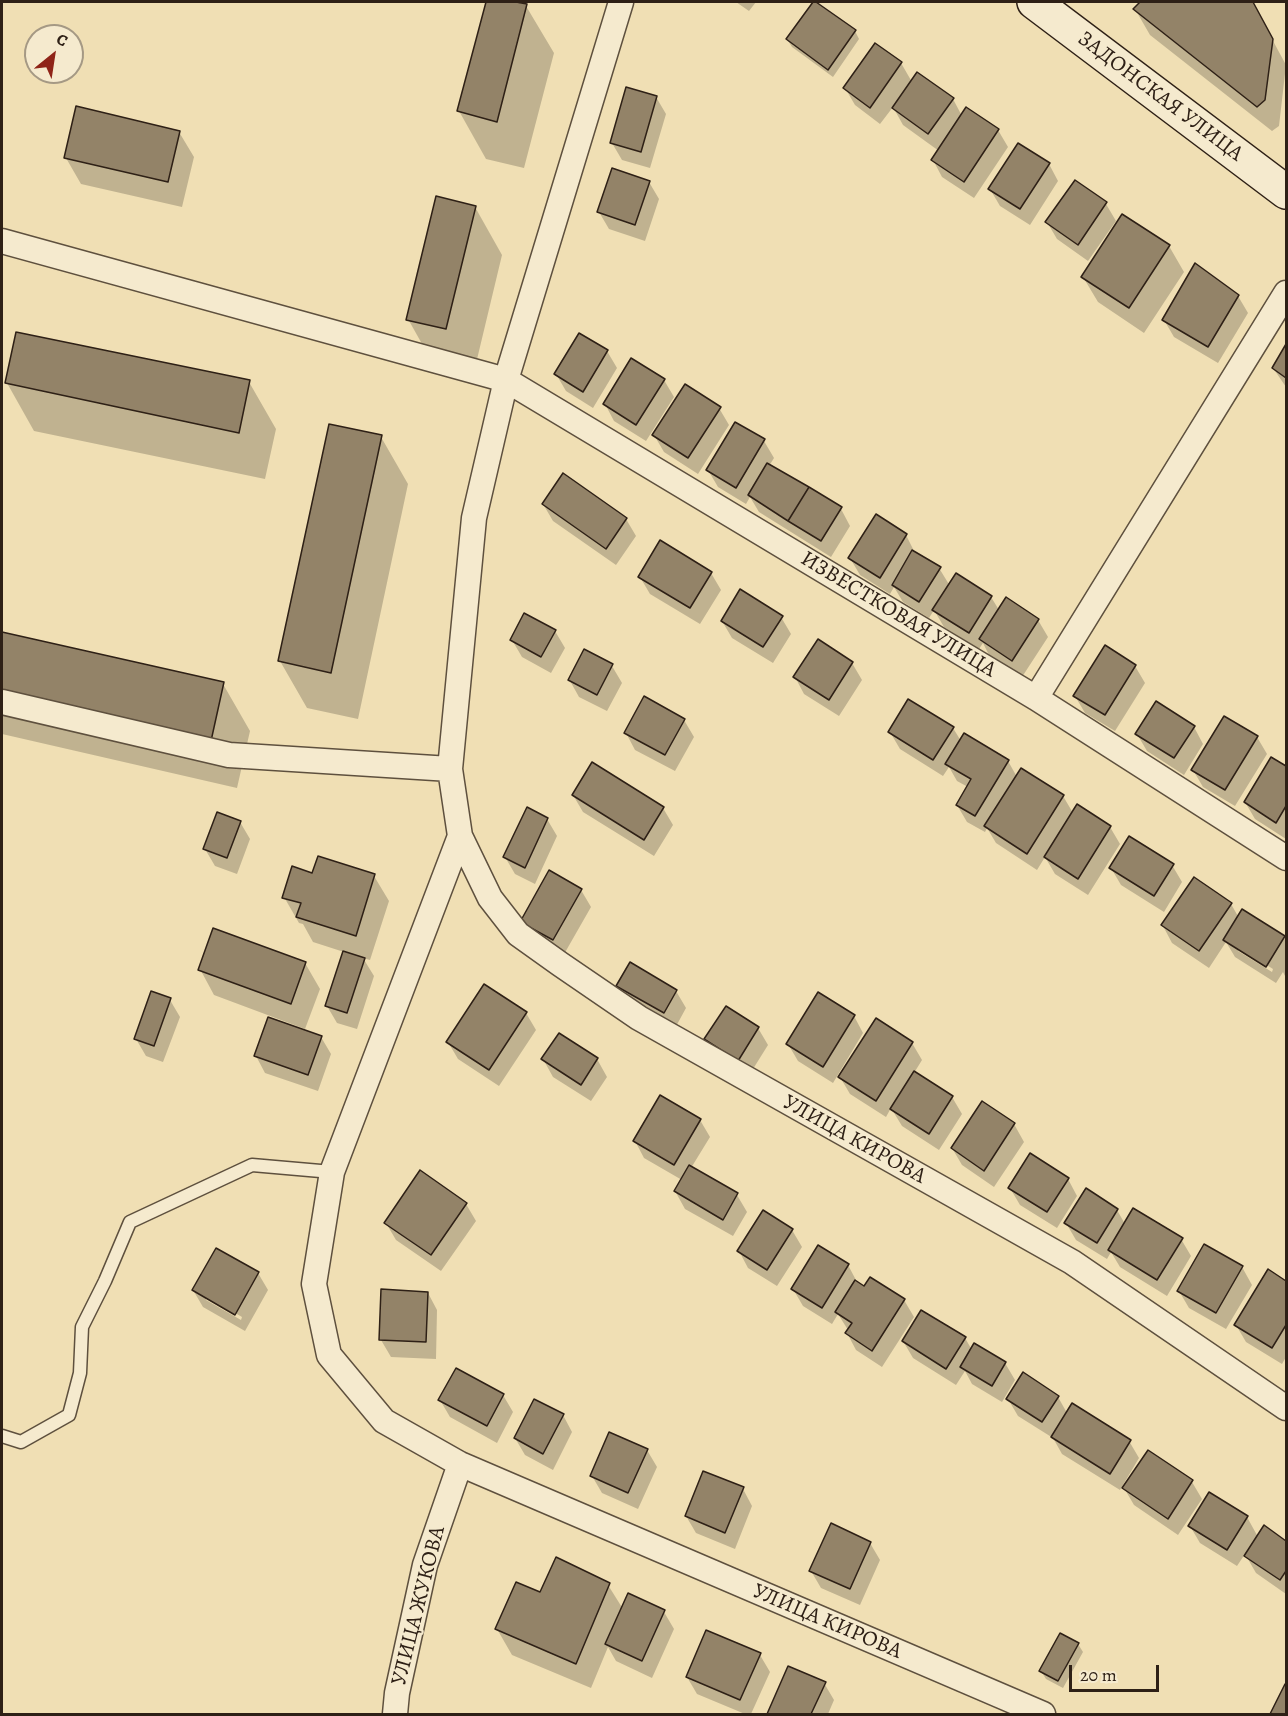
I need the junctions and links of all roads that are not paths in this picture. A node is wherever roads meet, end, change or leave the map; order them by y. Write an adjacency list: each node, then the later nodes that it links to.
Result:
1 (621, 2): 6 (street)
2 (1034, 2): 3 (main road, ЗАДОНСКАЯ УЛИЦА)
3 (1287, 192)
4 (2, 241): 6 (street, ИЗВЕСТКОВАЯ УЛИЦА)
5 (1287, 293): 7 (street)
6 (506, 380): 7 (street, ИЗВЕСТКОВАЯ УЛИЦА); 9 (street)
7 (1036, 698): 11 (street, ИЗВЕСТКОВАЯ УЛИЦА)
8 (2, 702): 9 (street)
9 (450, 769): 10 (street)
10 (460, 836): 12 (street); 13 (street, УЛИЦА КИРОВА)
11 (1287, 858)
12 (332, 1172): 14 (lane); 15 (street, УЛИЦА КИРОВА)
13 (1287, 1408)
14 (2, 1436)
15 (460, 1464): 16 (street, УЛИЦА ЖУКОВА); 17 (street, УЛИЦА КИРОВА)
16 (396, 1714)
17 (1043, 1714)

